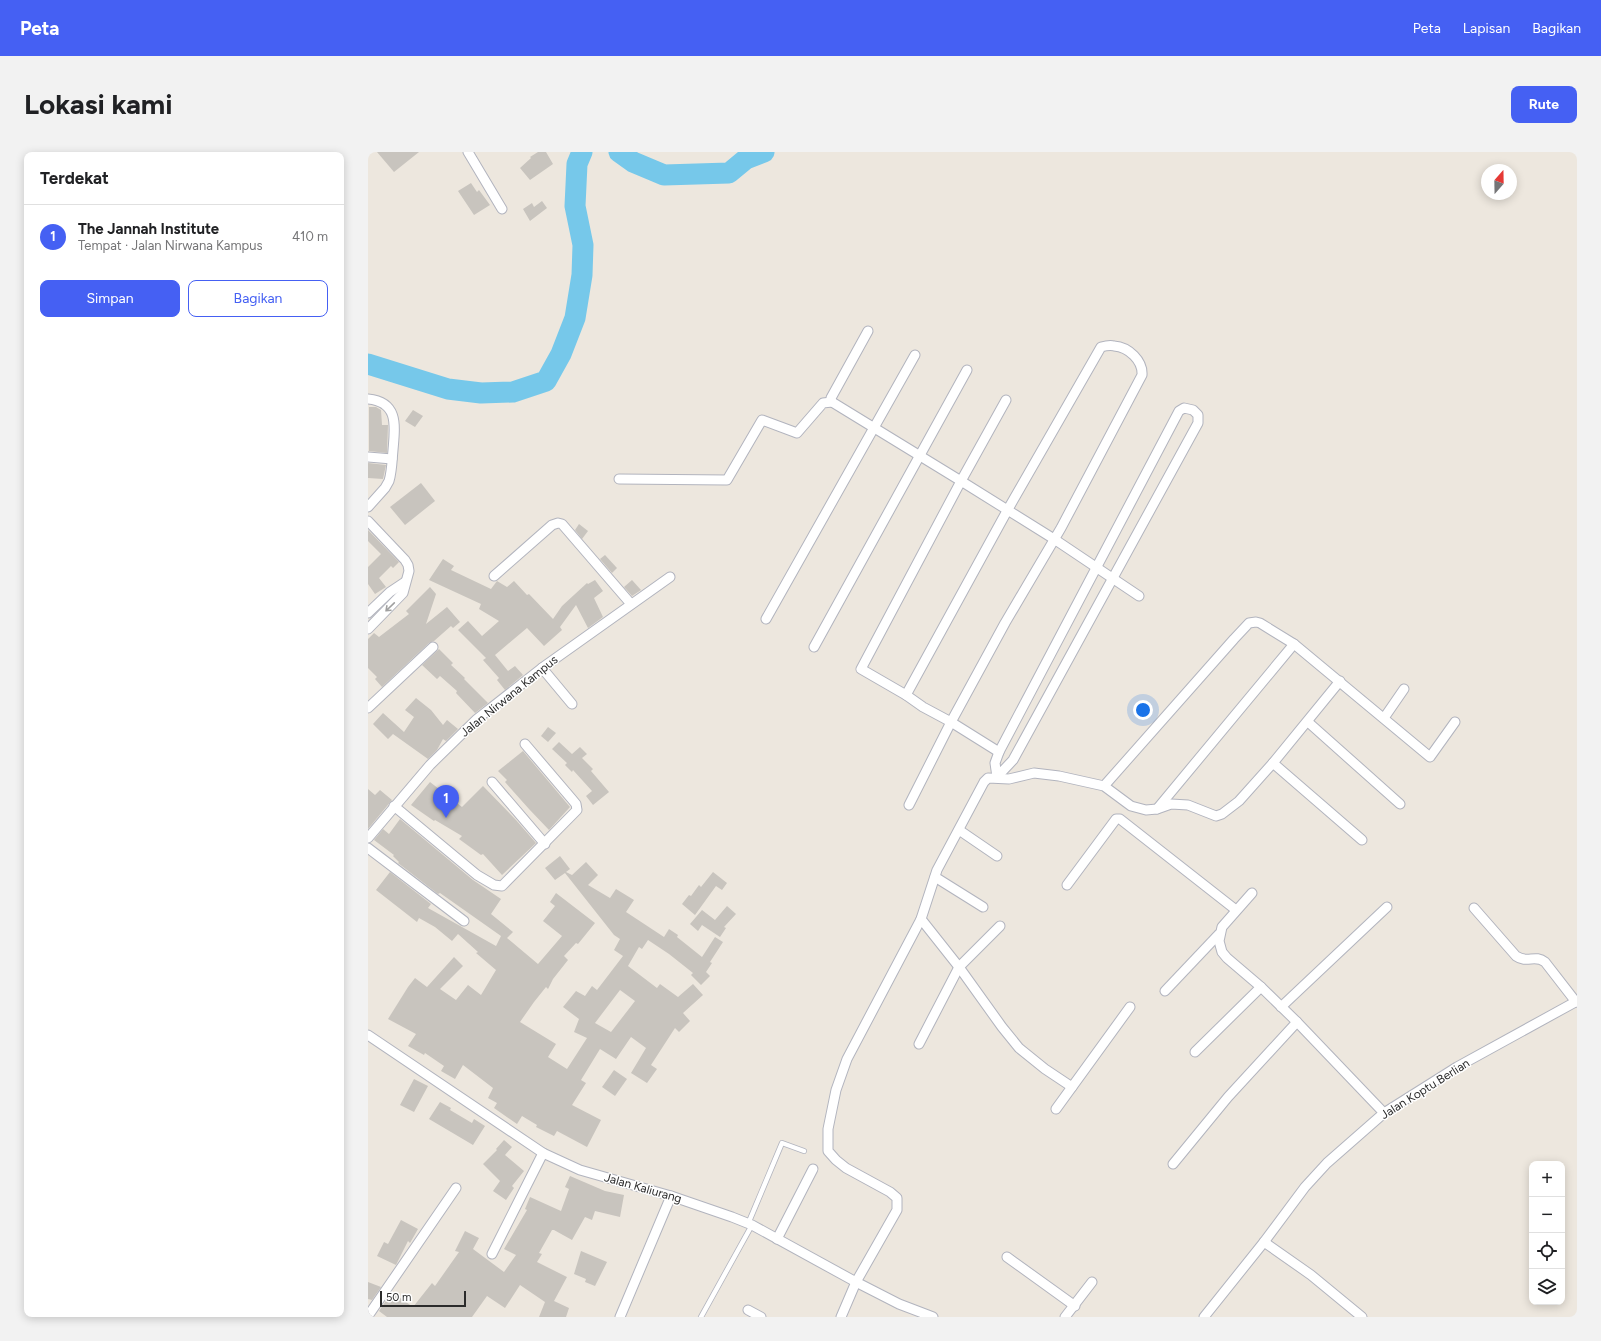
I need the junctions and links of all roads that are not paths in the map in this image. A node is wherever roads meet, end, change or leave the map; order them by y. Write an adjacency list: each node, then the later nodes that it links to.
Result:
1 (468, 152): 2 (street)
2 (502, 209)
3 (868, 331): 8 (street)
4 (915, 355): 9 (street)
5 (967, 370): 10 (street)
6 (368, 399): 12 (street)
7 (1006, 400): 14 (street)
8 (832, 402): 9 (street); 13 (street)
9 (874, 427): 10 (street); 27 (street)
10 (919, 455): 14 (street); 31 (street)
11 (368, 457): 12 (street)
12 (392, 459): 15 (street)
13 (619, 479)
14 (961, 481): 16 (street); 35 (street)
15 (368, 507)
16 (1007, 511): 18 (street); 18 (street); 35 (street)
17 (368, 522): 23 (street)
18 (1054, 539): 19 (street); 39 (street)
19 (1097, 568): 22 (street); 22 (street); 43 (street)
20 (494, 576): 25 (street)
21 (670, 577): 25 (street, Jalan Nirwana Kampus)
22 (1112, 578): 24 (street); 45 (street)
23 (406, 582): 26 (street); 28 (street, one-way to 28)
24 (1138, 596)
25 (631, 604): 32 (street, Jalan Nirwana Kampus)
26 (368, 613)
27 (766, 619)
28 (368, 629)
29 (1294, 644): 33 (street); 47 (street); 51 (street)
30 (434, 647): 37 (street)
31 (814, 647)
32 (542, 668): 36 (street); 50 (street, Jalan Nirwana Kampus)
33 (1340, 681): 38 (street); 40 (street)
34 (1404, 689): 38 (street)
35 (906, 695): 39 (street)
36 (572, 704)
37 (368, 708)
38 (1384, 718): 41 (street)
39 (951, 722): 43 (street); 49 (street)
40 (1308, 722): 44 (street); 48 (street)
41 (1455, 722)
42 (525, 744): 55 (street)
43 (999, 752): 45 (street)
44 (1273, 763): 51 (street); 54 (street)
45 (997, 777): 47 (street); 52 (street)
46 (492, 782): 55 (street)
47 (1104, 786): 51 (street)
48 (1400, 804)
49 (909, 805)
50 (394, 806): 53 (street, Jalan Nirwana Kampus); 55 (street)
51 (1157, 809)
52 (959, 830): 57 (street); 58 (street)
53 (368, 838)
54 (1362, 840)
55 (545, 844)
56 (368, 848): 66 (street)
57 (997, 856)
58 (935, 877): 61 (street); 65 (street)
59 (1067, 885): 64 (street)
60 (1252, 893): 64 (street)
61 (983, 907)
62 (1387, 907): 74 (street)
63 (1474, 908): 72 (street)
64 (1236, 910): 68 (street)
65 (921, 920): 69 (street); 93 (street)
66 (464, 921)
67 (1000, 926): 69 (street)
68 (1219, 934): 70 (street); 71 (street)
69 (959, 967): 77 (street); 79 (street)
70 (1261, 987): 74 (street); 78 (street)
71 (1165, 991)
72 (1576, 1002): 81 (street, Jalan Koptu Berlian)
73 (1130, 1007): 79 (street)
74 (1281, 1007): 75 (street)
75 (1297, 1022): 81 (street); 84 (street)
76 (368, 1035): 83 (street, Jalan Kaliurang)
77 (919, 1044)
78 (1195, 1052)
79 (1072, 1087): 80 (street)
80 (1056, 1109)
81 (1384, 1113): 90 (street, Jalan Koptu Berlian)
82 (804, 1151): 88 (lane)
83 (543, 1153): 87 (street, Jalan Kaliurang); 91 (street)
84 (1173, 1164)
85 (813, 1169): 89 (street)
86 (456, 1188): 97 (street)
87 (671, 1196): 88 (street, Jalan Kaliurang); 98 (street)
88 (750, 1225): 89 (street, Jalan Kaliurang); 99 (lane)
89 (777, 1239): 93 (street, Jalan Kaliurang)
90 (1264, 1242): 104 (street, Jalan Koptu Berlian); 105 (street)
91 (492, 1254)
92 (1008, 1257): 95 (street)
93 (856, 1282): 101 (street); 102 (street, Jalan Kaliurang)
94 (1092, 1282): 95 (street)
95 (1074, 1306): 103 (street)
96 (748, 1310): 100 (street)
97 (368, 1316)
98 (620, 1317)
99 (701, 1317)
100 (761, 1317)
101 (841, 1317)
102 (932, 1317)
103 (1065, 1317)
104 (1204, 1317)
105 (1362, 1317)

